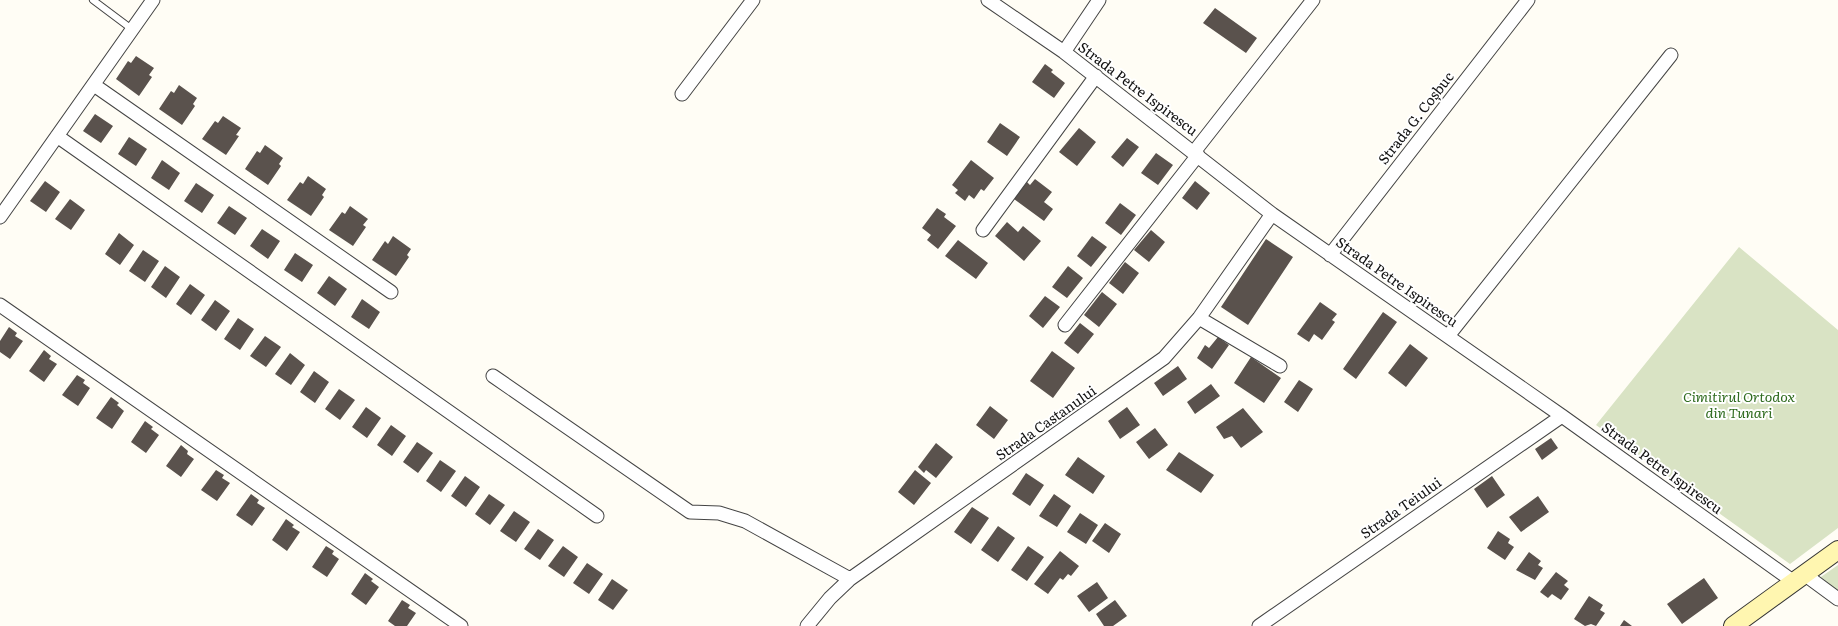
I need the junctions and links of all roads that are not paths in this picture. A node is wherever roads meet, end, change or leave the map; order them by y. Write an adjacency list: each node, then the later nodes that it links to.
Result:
1 (93, 0): 8 (lane)
2 (153, 0): 8 (street)
3 (753, 0): 13 (street)
4 (988, 0): 9 (street, Strada Petre Ispirescu)
5 (1099, 0): 9 (street)
6 (1312, 0): 15 (street)
7 (1528, 0): 19 (street, Strada G. Coșbuc)
8 (132, 30): 12 (street)
9 (1064, 52): 11 (street, Strada Petre Ispirescu)
10 (1672, 55): 24 (street)
11 (1096, 76): 15 (street, Strada Petre Ispirescu); 18 (street)
12 (94, 85): 14 (street); 20 (street)
13 (682, 94)
14 (57, 136): 17 (street); 28 (street)
15 (1196, 154): 16 (street, Strada Petre Ispirescu); 23 (street)
16 (1272, 214): 19 (street, Strada Petre Ispirescu); 22 (street, Strada Castanului)
17 (0, 217)
18 (983, 230)
19 (1330, 255): 24 (street, Strada Petre Ispirescu)
20 (391, 292)
21 (0, 305): 33 (street)
22 (1199, 318): 25 (street); 31 (street, Strada Castanului)
23 (1065, 325)
24 (1448, 336): 27 (street, Strada Petre Ispirescu)
25 (1280, 366)
26 (493, 376): 31 (street)
27 (1562, 416): 30 (street, Strada Petre Ispirescu); 35 (street, Strada Teiului)
28 (597, 516)
29 (1838, 550): 30 (main road)
30 (1799, 578): 32 (street, Strada Petre Ispirescu); 36 (main road)
31 (850, 579): 34 (street, Strada Castanului)
32 (1838, 599)
33 (462, 626)
34 (807, 626)
35 (1259, 626)
36 (1733, 626)

